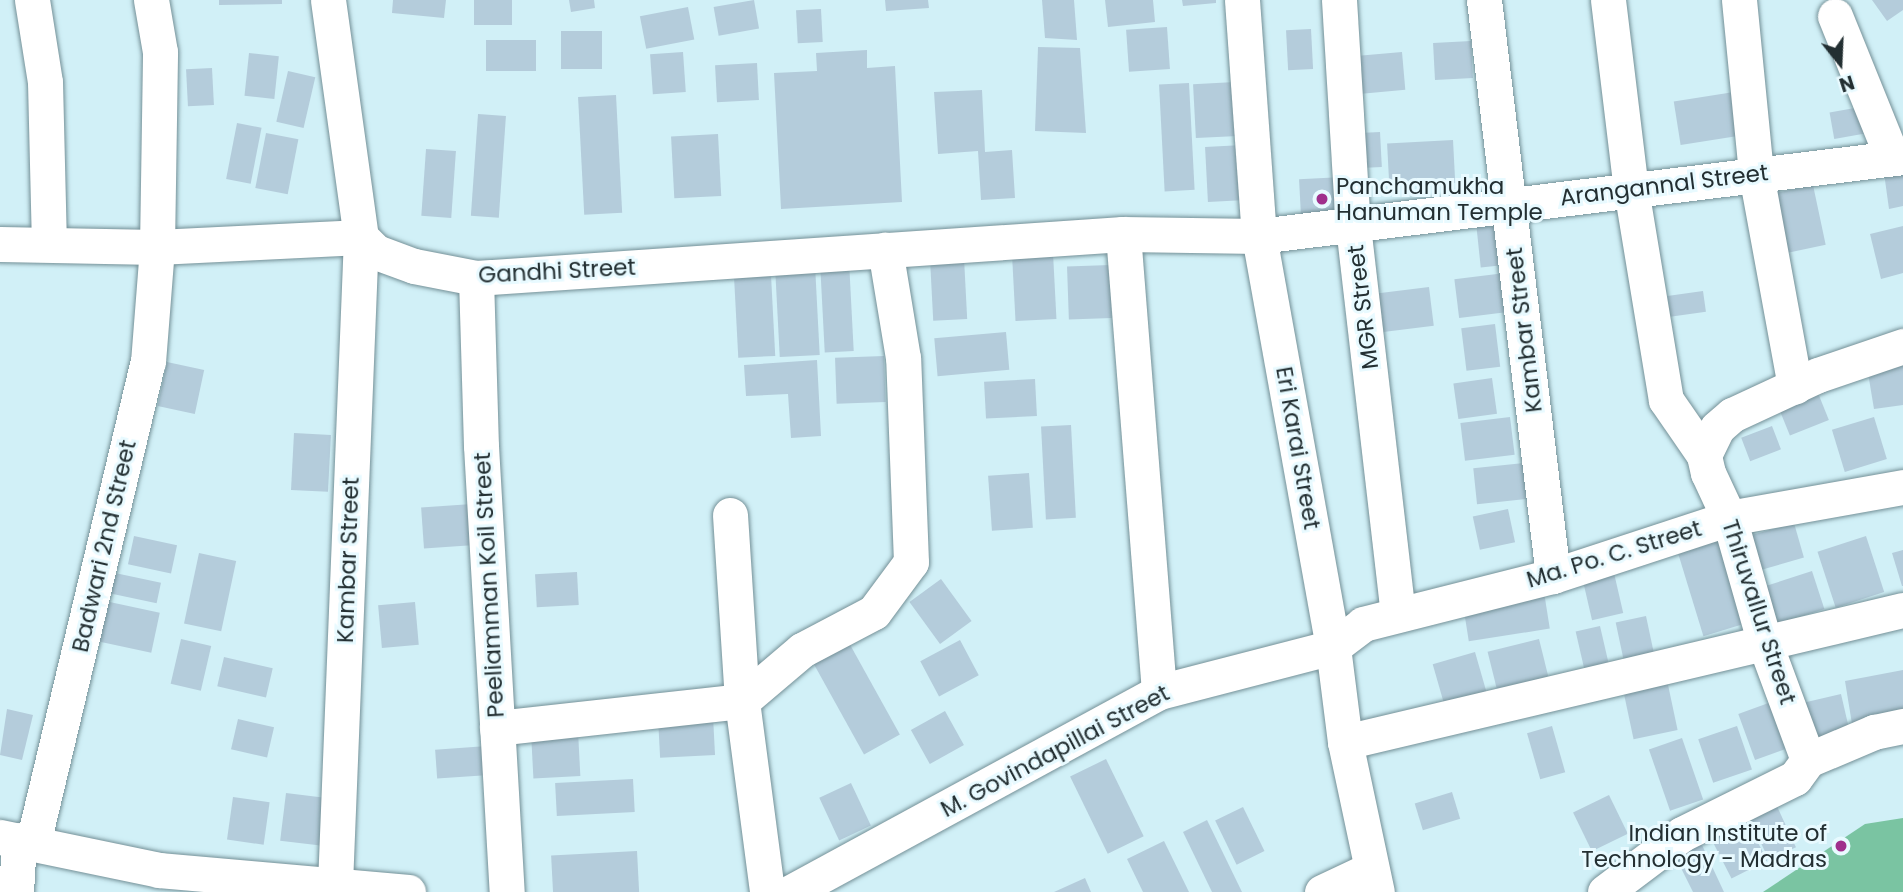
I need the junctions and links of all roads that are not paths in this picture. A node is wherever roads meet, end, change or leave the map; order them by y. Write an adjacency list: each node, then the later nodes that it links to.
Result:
1 (32, 0): 19 (street)
2 (151, 0): 20 (street, Badwari 2nd Street)
3 (328, 0): 17 (street, Kambar Street)
4 (1242, 0): 16 (street, Eri Karai Street)
5 (1339, 0): 14 (street, MGR Street)
6 (1484, 0): 13 (street, Kambar Street)
7 (1608, 0): 12 (street, Thiruvallur Street)
8 (1739, 0): 11 (street)
9 (1835, 16): 10 (street)
10 (1897, 157): 11 (street, Arangannal Street)
11 (1756, 174): 12 (street, Arangannal Street); 24 (street)
12 (1631, 189): 13 (street, Arangannal Street); 25 (street, Thiruvallur Street)
13 (1509, 204): 14 (street, Arangannal Street); 29 (street, Kambar Street)
14 (1353, 226): 16 (street, Arangannal Street); 31 (street, MGR Street)
15 (1123, 234): 16 (street, Gandhi Street); 21 (street, Gandhi Street); 34 (street)
16 (1259, 236): 33 (street, Eri Karai Street)
17 (361, 237): 20 (street); 22 (street, Gandhi Street); 43 (street, Kambar Street)
18 (0, 244): 19 (street)
19 (49, 244): 20 (street)
20 (157, 247): 40 (street, Badwari 2nd Street)
21 (886, 249): 22 (street, Gandhi Street); 35 (street)
22 (476, 278): 37 (street, Peeliamman Koil Street)
23 (1903, 346): 24 (street)
24 (1795, 386): 25 (street)
25 (1704, 454): 28 (street, Thiruvallur Street)
26 (1903, 487): 28 (street, Ma. Po. C. Street)
27 (730, 515): 35 (street)
28 (1729, 518): 29 (street, Ma. Po. C. Street); 32 (street, Thiruvallur Street)
29 (1553, 576): 31 (street, Ma. Po. C. Street)
30 (1903, 610): 32 (street)
31 (1398, 614): 33 (street, Ma. Po. C. Street)
32 (1765, 644): 38 (street); 39 (street, Thiruvallur Street)
33 (1333, 647): 34 (street, M. Govindapillai Street); 38 (street, Eri Karai Street)
34 (1159, 692): 48 (street, M. Govindapillai Street)
35 (742, 701): 37 (street); 47 (street)
36 (1903, 726): 39 (street)
37 (497, 728): 46 (street, Peeliamman Koil Street)
38 (1345, 742): 41 (street, Eri Karai Street)
39 (1808, 760): 50 (street)
40 (17, 840): 42 (street); 44 (street, Badwari 2nd Street)
41 (1374, 880): 49 (street)
42 (159, 881): 43 (street)
43 (335, 883): 45 (street)
44 (16, 892)
45 (408, 892)
46 (507, 892)
47 (766, 892)
48 (791, 892)
49 (1322, 892)
50 (1605, 892)

